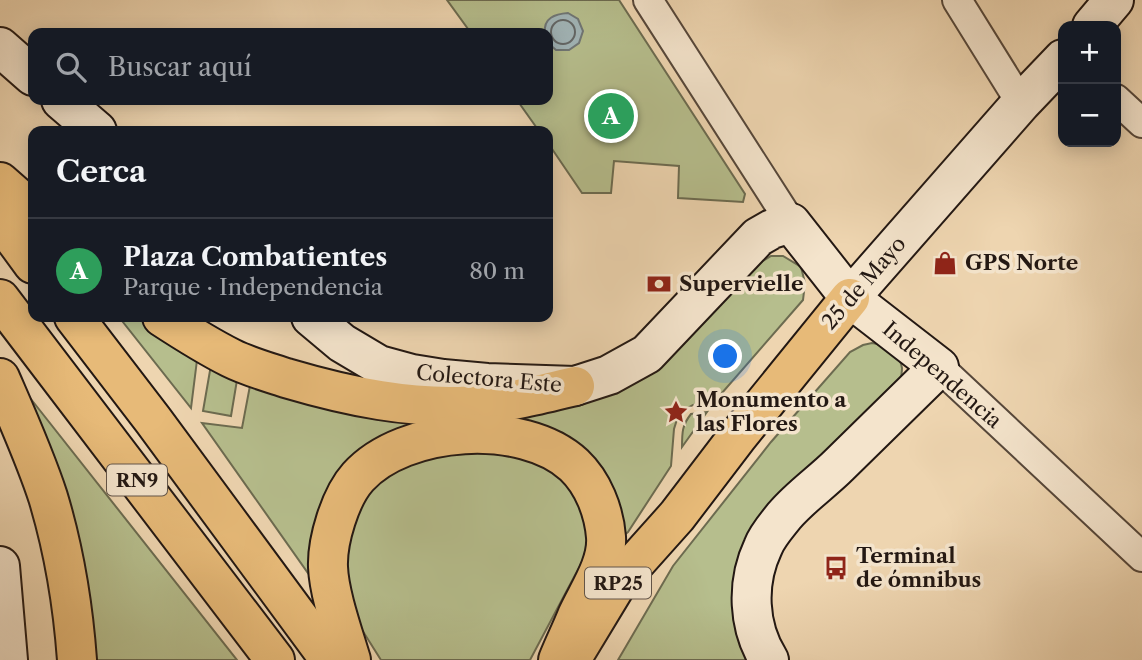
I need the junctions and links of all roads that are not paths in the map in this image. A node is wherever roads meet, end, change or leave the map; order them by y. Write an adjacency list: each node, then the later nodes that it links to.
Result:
1 (648, 0): 16 (street, Independencia)
2 (957, 0): 8 (street)
3 (1114, 0): 4 (main road)
4 (1096, 21)
5 (0, 47): 7 (main road)
6 (1058, 64): 8 (main road, 25 de Mayo / RP25)
7 (28, 72)
8 (1021, 103): 18 (main road, 25 de Mayo / RP25)
9 (1121, 104): 11 (street)
10 (67, 105): 12 (main road)
11 (1142, 123)
12 (91, 126)
13 (0, 182): 14 (main road)
14 (28, 207)
15 (0, 219): 17 (main road)
16 (791, 223): 18 (main road, Independencia); 25 (main road, Colectora Este)
17 (28, 257)
18 (850, 298): 23 (main road, Independencia); 26 (main road, 25 de Mayo / RP25)
19 (0, 299): 31 (main road, RN9)
20 (78, 322): 32 (main road, RN9)
21 (169, 322): 25 (main road)
22 (317, 322): 25 (main road, Colectora Este)
23 (939, 367): 27 (street, Independencia); 37 (main road)
24 (0, 378): 30 (main road)
25 (575, 386)
26 (677, 516): 35 (main road, 25 de Mayo / RP25); 36 (main road, 25 de Mayo / RP25)
27 (1142, 557)
28 (0, 566): 29 (main road)
29 (5, 654)
30 (77, 660)
31 (275, 660)
32 (330, 660)
33 (351, 660): 34 (main road)
34 (558, 660)
35 (571, 660)
36 (596, 660)
37 (769, 660)

